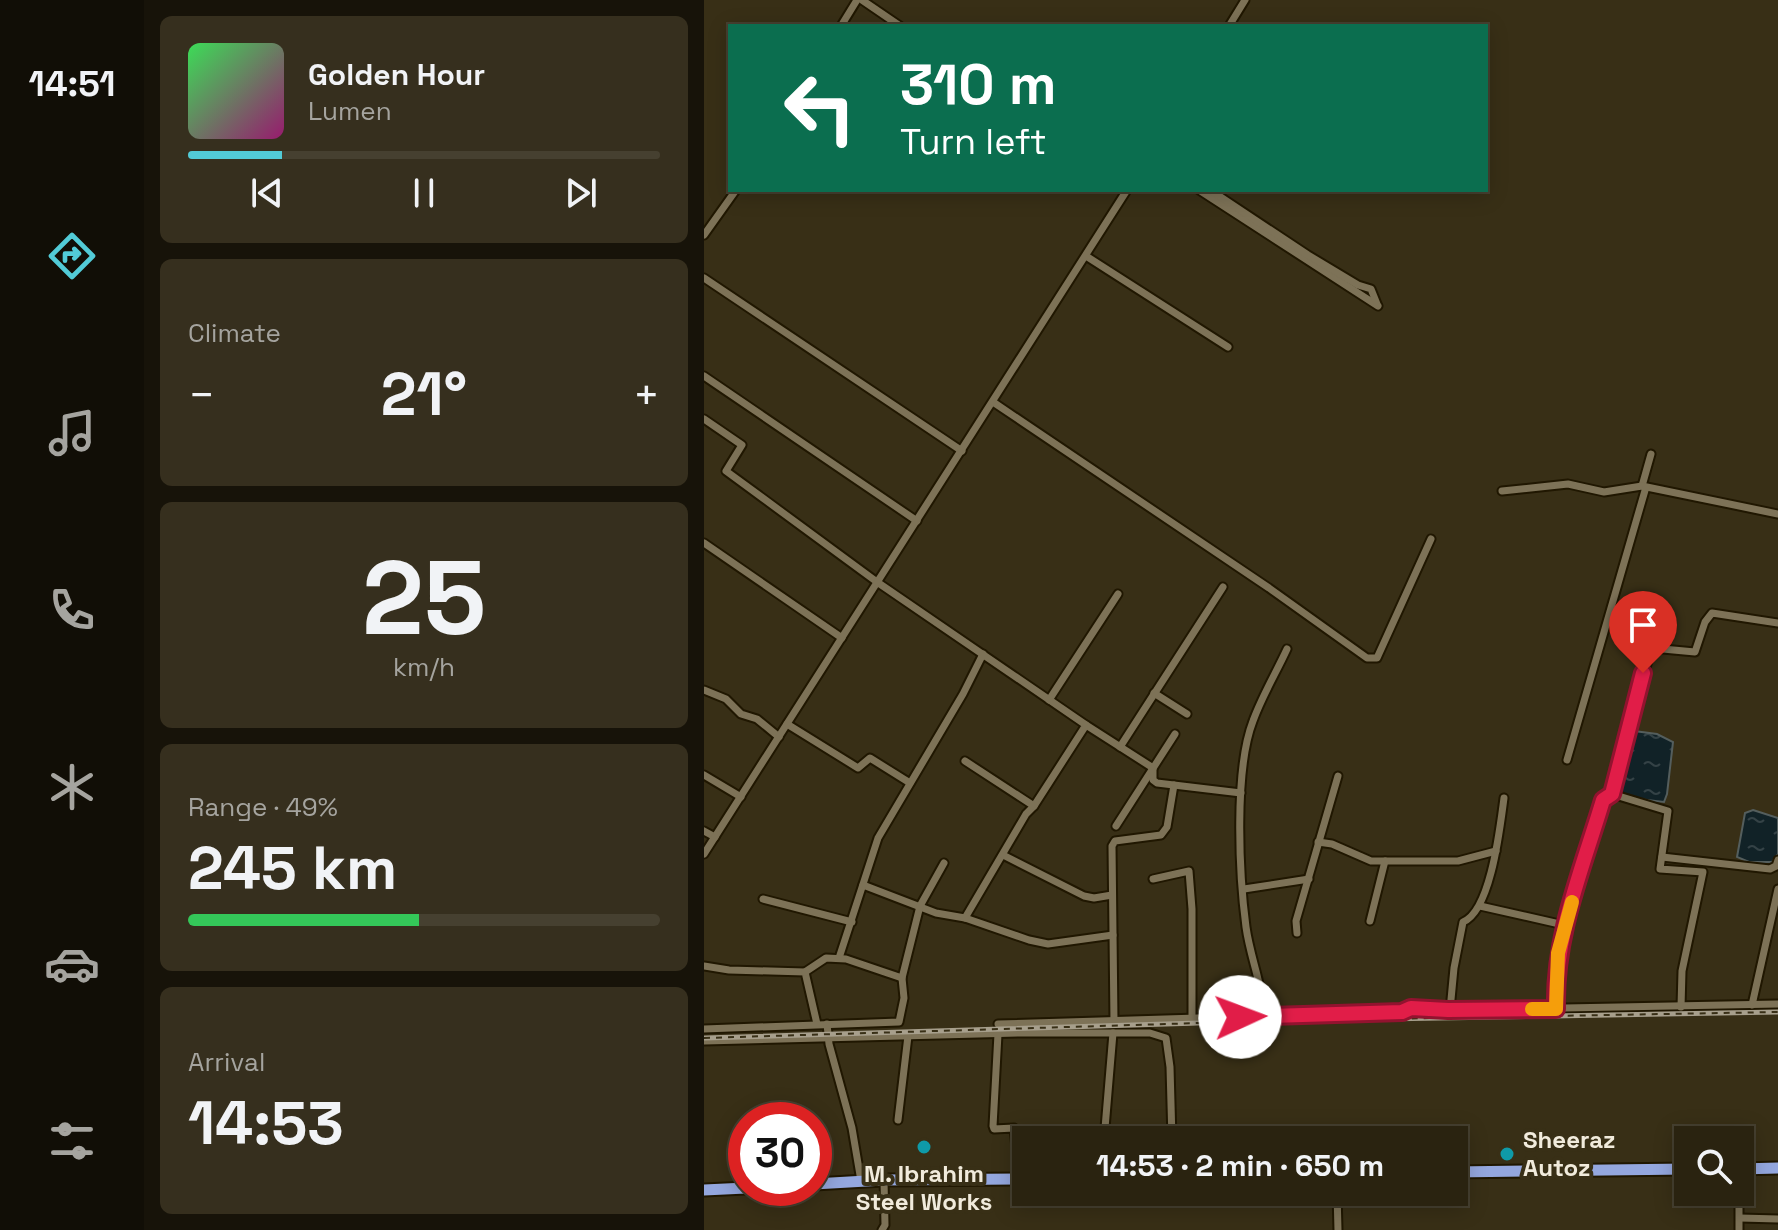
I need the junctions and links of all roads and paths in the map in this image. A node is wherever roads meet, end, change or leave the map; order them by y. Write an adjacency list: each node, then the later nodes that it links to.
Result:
1 (859, 0): 3 (street); 4 (street)
2 (1245, 0): 5 (street)
3 (842, 24)
4 (897, 24)
5 (1230, 24)
6 (735, 192): 10 (street)
7 (1126, 192): 11 (street)
8 (1202, 192): 9 (street)
9 (1213, 192)
10 (704, 235)
11 (1086, 256): 13 (street); 15 (street)
12 (704, 278): 17 (street)
13 (1228, 347)
14 (704, 376): 22 (street)
15 (993, 402): 17 (street); 23 (street)
16 (704, 419): 25 (street)
17 (962, 451): 22 (street)
18 (1651, 454): 19 (street)
19 (1644, 486): 20 (street); 21 (street); 41 (street)
20 (1502, 491)
21 (1778, 514)
22 (917, 521): 25 (street)
23 (1431, 539)
24 (704, 543): 29 (street)
25 (877, 582): 29 (street); 31 (street)
26 (1223, 587): 33 (street)
27 (1118, 594): 34 (street)
28 (1778, 623): 49 (street)
29 (842, 638): 36 (street)
30 (1287, 649): 48 (street)
31 (983, 654): 34 (street); 46 (street)
32 (704, 690): 39 (street)
33 (1154, 693): 35 (street); 40 (street)
34 (1049, 700): 37 (street)
35 (1187, 714)
36 (787, 724): 39 (street); 46 (street)
37 (1086, 725): 40 (street); 52 (street)
38 (1175, 734): 43 (street)
39 (779, 737): 50 (street)
40 (1120, 747): 43 (street)
41 (1567, 760)
42 (965, 761): 52 (street)
43 (1153, 769): 47 (street); 53 (street)
44 (704, 775): 50 (street)
45 (1338, 776): 56 (street)
46 (910, 783): 66 (street)
47 (1174, 785): 48 (street); 69 (street)
48 (1241, 793): 67 (street)
49 (1612, 794): 60 (street); 76 (street)
50 (741, 797): 55 (street)
51 (1504, 798): 57 (street)
52 (1034, 806): 59 (street)
53 (1116, 826)
54 (704, 831): 55 (street)
55 (710, 839): 58 (street)
56 (1318, 842): 62 (street); 65 (street)
57 (1496, 851): 62 (street); 72 (street)
58 (704, 854)
59 (1003, 855): 69 (street); 73 (street)
60 (1662, 857): 61 (street); 85 (street)
61 (1778, 860)
62 (1385, 861): 74 (street)
63 (944, 863): 71 (street)
64 (1153, 879): 89 (street)
65 (1309, 879): 67 (street); 77 (street)
66 (863, 885): 71 (street); 75 (street)
67 (1244, 889): 88 (street)
68 (1778, 889): 84 (street)
69 (1112, 895): 78 (street)
70 (763, 899): 75 (street)
71 (920, 906): 73 (street); 82 (street)
72 (1480, 906): 76 (street); 87 (street)
73 (965, 918): 78 (street)
74 (1370, 921)
75 (852, 922): 79 (street)
76 (1564, 925): 86 (street)
77 (1297, 933)
78 (1113, 935): 90 (street)
79 (839, 958): 81 (street); 82 (street)
80 (704, 966): 81 (street)
81 (805, 972): 91 (street)
82 (902, 978): 92 (street)
83 (1778, 1004): 84 (street)
84 (1752, 1005): 85 (street)
85 (1681, 1007): 86 (street)
86 (1556, 1009): 87 (street)
87 (1450, 1010): 88 (street)
88 (1264, 1016): 89 (street)
89 (1192, 1019): 90 (street)
90 (1114, 1021): 93 (street)
91 (817, 1024): 92 (street); 94 (street)
92 (827, 1024): 98 (street)
93 (998, 1024)
94 (704, 1029)
95 (1113, 1033): 96 (street); 101 (street); 102 (street)
96 (998, 1034): 97 (street); 103 (street)
97 (908, 1036): 98 (street); 100 (street)
98 (829, 1039): 99 (street); 110 (street)
99 (704, 1041)
100 (898, 1120)
101 (1105, 1126)
102 (1172, 1126)
103 (1012, 1128)
104 (1778, 1168): 106 (highway)
105 (1674, 1169): 107 (highway)
106 (1754, 1169)
107 (1468, 1172)
108 (1012, 1179): 109 (highway)
109 (884, 1180): 110 (highway); 118 (street)
110 (861, 1181): 111 (highway)
111 (832, 1183)
112 (728, 1189): 113 (highway)
113 (704, 1190)
114 (1337, 1206): 119 (street)
115 (1739, 1206): 116 (street)
116 (1740, 1218): 117 (street); 120 (street)
117 (1778, 1219)
118 (882, 1230)
119 (1338, 1230)
120 (1739, 1230)

